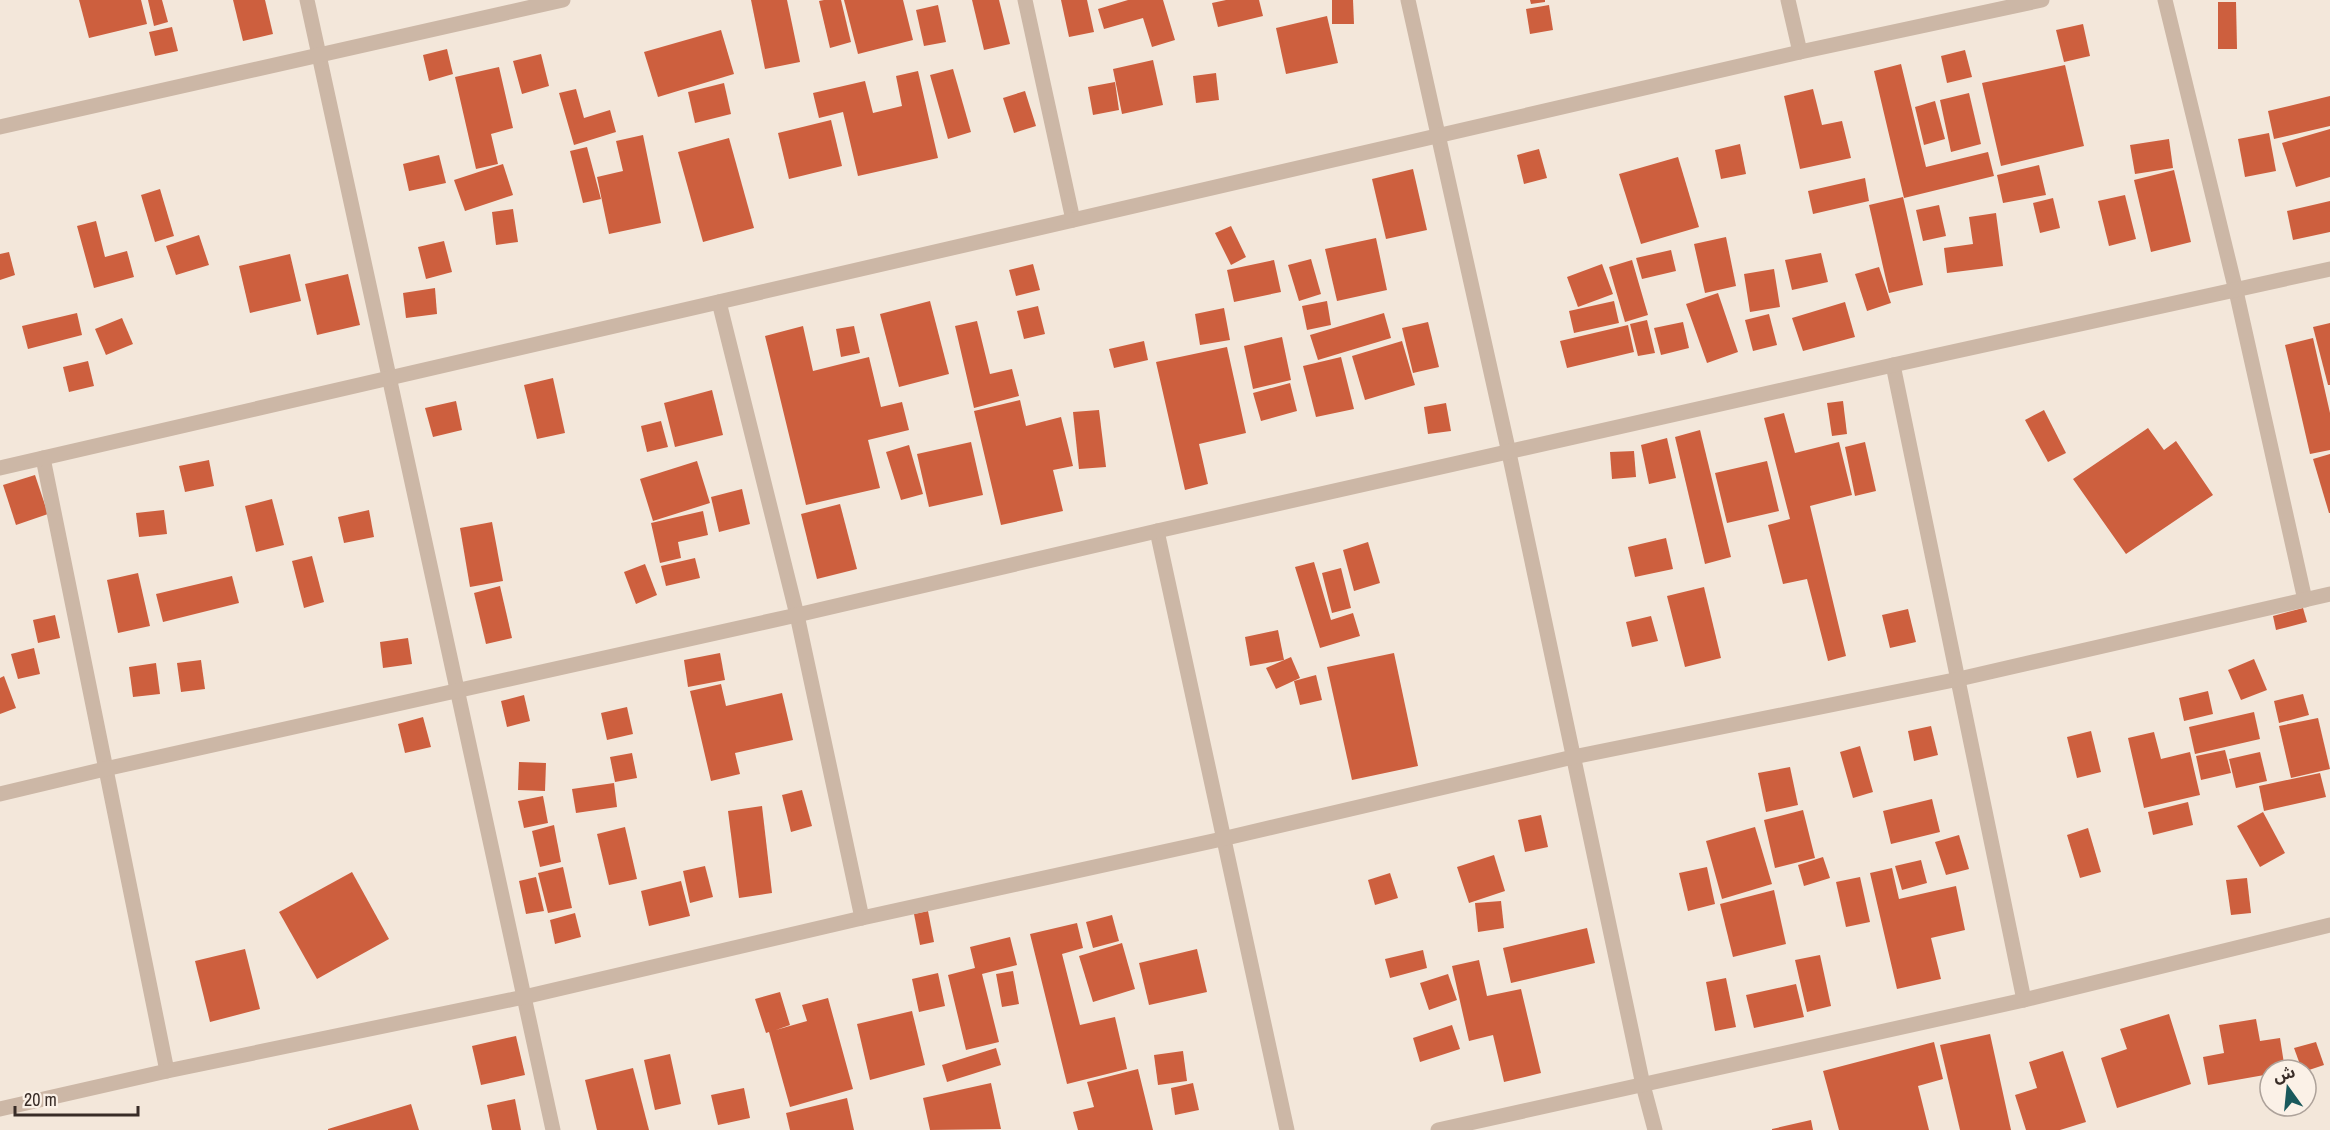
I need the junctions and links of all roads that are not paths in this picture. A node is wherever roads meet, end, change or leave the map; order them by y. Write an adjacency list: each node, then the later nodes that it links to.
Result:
1 (307, 0): 9 (street)
2 (563, 0): 9 (street)
3 (1025, 0): 12 (street)
4 (1408, 0): 11 (street)
5 (1788, 0): 8 (street)
6 (2042, 0): 8 (street)
7 (2164, 0): 14 (street)
8 (1800, 52): 11 (street)
9 (319, 57): 10 (street); 17 (street)
10 (0, 128)
11 (1439, 136): 12 (street); 18 (street)
12 (1073, 220): 15 (street)
13 (2330, 269): 14 (street)
14 (2236, 291): 16 (street); 23 (street)
15 (719, 302): 17 (street); 24 (street)
16 (1893, 364): 18 (street); 25 (street)
17 (389, 378): 19 (street); 26 (street)
18 (1509, 453): 21 (street); 27 (street)
19 (43, 458): 20 (street); 28 (street)
20 (0, 468)
21 (1157, 531): 24 (street); 30 (street)
22 (2330, 594): 23 (street)
23 (2305, 600): 25 (street)
24 (797, 615): 26 (street); 31 (street)
25 (1959, 679): 27 (street); 34 (street)
26 (457, 691): 28 (street); 33 (street)
27 (1573, 757): 30 (street); 36 (street)
28 (105, 769): 29 (street); 35 (street)
29 (0, 794)
30 (1222, 839): 31 (street); 39 (street)
31 (862, 918): 33 (street)
32 (2330, 925): 34 (street)
33 (524, 997): 35 (street); 38 (street)
34 (2024, 1000): 36 (street)
35 (167, 1071): 37 (street)
36 (1643, 1085): 40 (street); 41 (street)
37 (0, 1108)
38 (553, 1130)
39 (1287, 1130)
40 (1438, 1130)
41 (1655, 1130)

